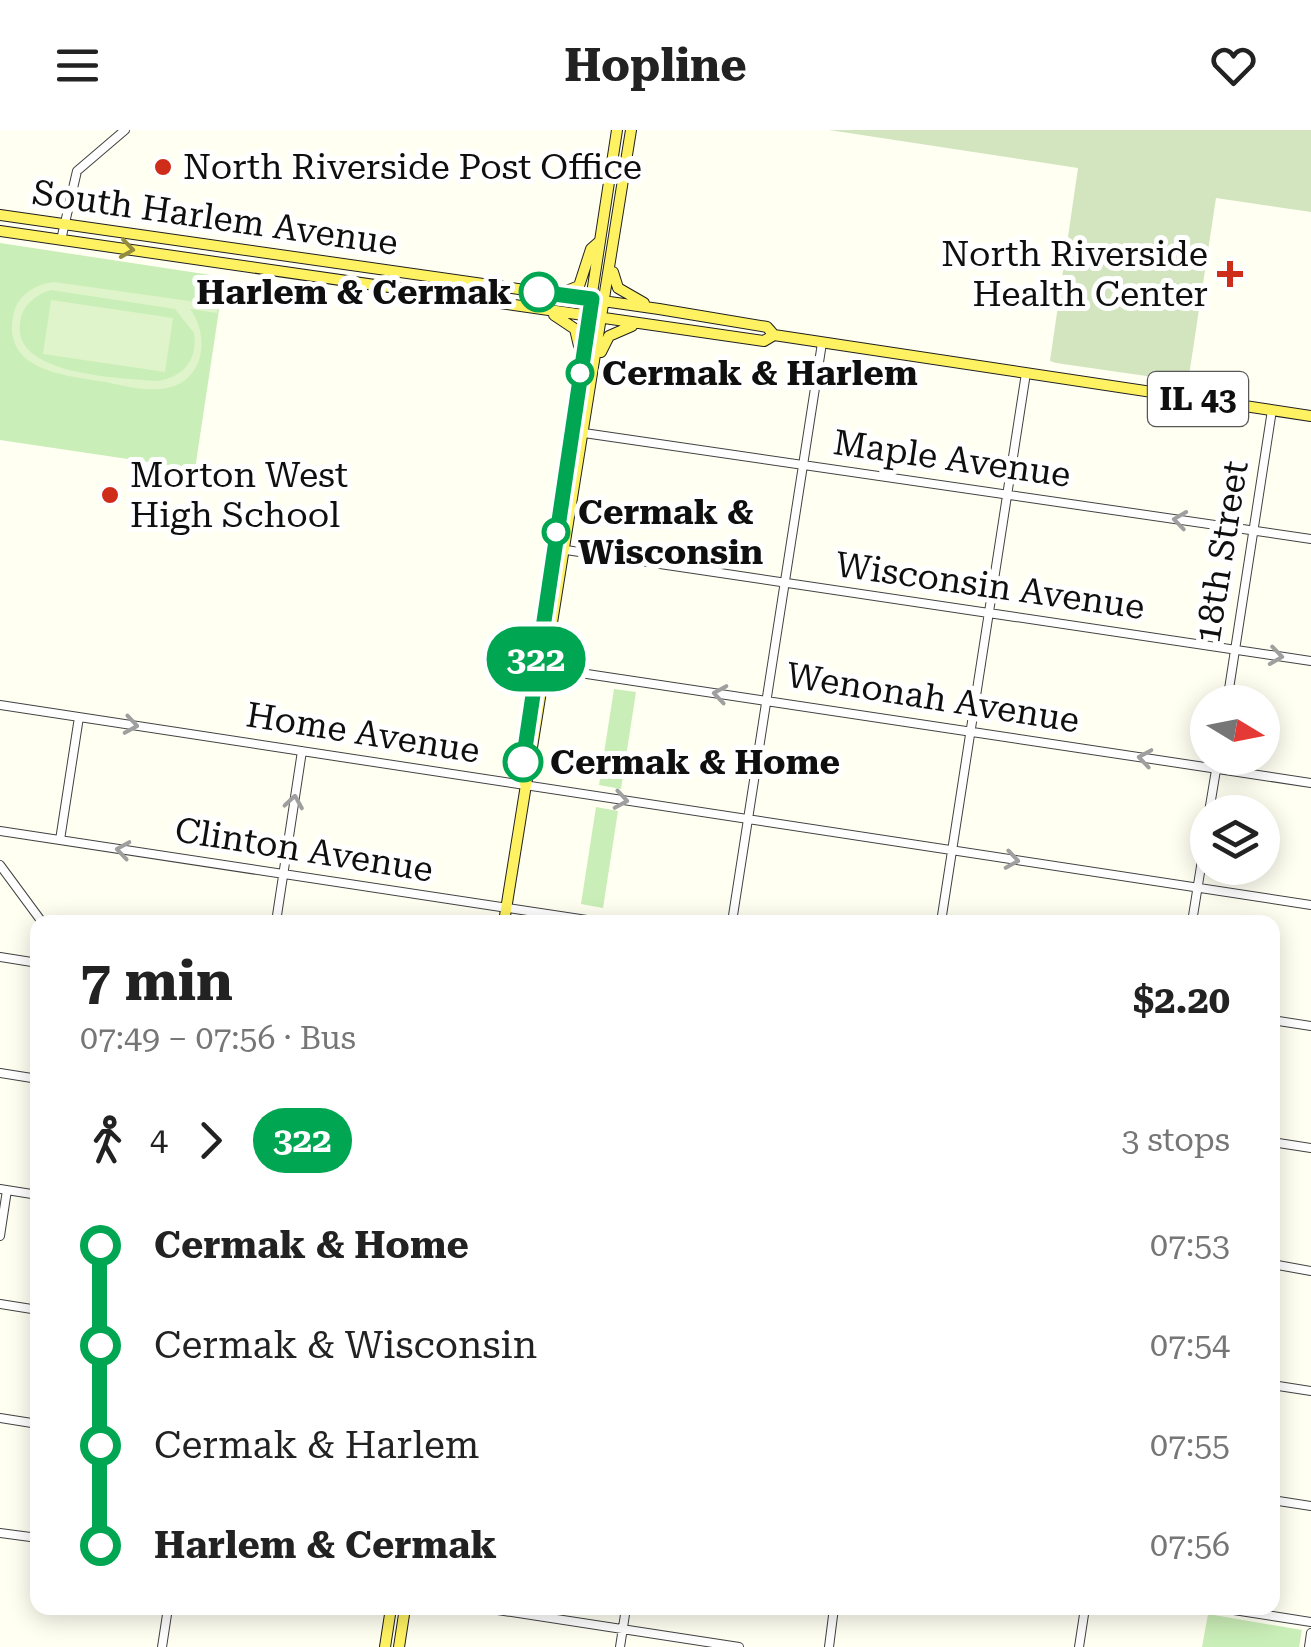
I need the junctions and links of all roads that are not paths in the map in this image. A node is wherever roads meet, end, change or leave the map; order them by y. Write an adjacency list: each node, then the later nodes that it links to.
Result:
1 (125, 130): 5 (street)
2 (617, 130): 8 (main road)
3 (630, 130): 9 (main road)
4 (0, 215): 5 (main road, South Harlem Avenue / IL 43)
5 (63, 224): 7 (street); 10 (main road, South Harlem Avenue / IL 43)
6 (0, 231): 7 (main road, South Harlem Avenue / IL 43)
7 (60, 240): 13 (main road, South Harlem Avenue / IL 43, one-way to 13)
8 (601, 240): 10 (main road); 11 (main road)
9 (612, 254): 11 (main road); 12 (main road)
10 (558, 294): 11 (main road, South Harlem Avenue / IL 43)
11 (598, 300): 12 (main road, South Harlem Avenue / IL 43); 14 (main road)
12 (659, 309): 16 (main road, South Harlem Avenue / IL 43)
13 (549, 312): 14 (main road, South Harlem Avenue / IL 43); 18 (main road)
14 (594, 319): 15 (main road, South Harlem Avenue / IL 43); 18 (main road); 20 (main road)
15 (634, 325): 16 (main road, South Harlem Avenue / IL 43); 20 (main road)
16 (774, 336): 17 (main road, South Harlem Avenue / IL 43)
17 (822, 343): 19 (main road, IL 43); 24 (street)
18 (581, 369): 45 (main road)
19 (1026, 373): 21 (main road, IL 43); 25 (street)
20 (592, 376): 23 (main road)
21 (1272, 410): 22 (main road, IL 43); 26 (street, 18th Street)
22 (1311, 416)
23 (584, 433): 24 (street, Maple Avenue); 28 (main road)
24 (804, 464): 25 (street, Maple Avenue); 31 (street)
25 (1007, 494): 26 (street, Maple Avenue, one-way to 25); 32 (street)
26 (1253, 531): 27 (street, Maple Avenue); 33 (street, 18th Street)
27 (1311, 539)
28 (566, 550): 29 (street); 35 (main road)
29 (648, 562)
30 (660, 564): 31 (street, Wisconsin Avenue)
31 (785, 583): 32 (street, Wisconsin Avenue); 37 (street)
32 (989, 613): 33 (street, Wisconsin Avenue); 40 (street)
33 (1235, 650): 34 (street, Wisconsin Avenue, one-way to 34); 36 (street, 18th Street)
34 (1311, 661)
35 (548, 668): 37 (street, Wenonah Avenue, one-way to 35); 45 (main road)
36 (1230, 685)
37 (767, 701): 40 (street, Wenonah Avenue); 46 (street)
38 (0, 706): 39 (street, Home Avenue)
39 (78, 718): 41 (street, Home Avenue, one-way to 41); 48 (street)
40 (970, 731): 42 (street, Wenonah Avenue, one-way to 40); 49 (street)
41 (302, 751): 45 (street, Home Avenue); 51 (street, one-way to 41)
42 (1190, 764)
43 (1264, 775): 44 (street, Wenonah Avenue)
44 (1311, 782)
45 (525, 785): 46 (street, Home Avenue, one-way to 46); 55 (main road)
46 (748, 820): 49 (street, Home Avenue); 60 (street)
47 (0, 831): 48 (street, Clinton Avenue)
48 (60, 840): 51 (street, Clinton Avenue, one-way to 48)
49 (952, 850): 53 (street, Home Avenue, one-way to 53); 61 (street)
50 (0, 865): 56 (street)
51 (283, 874): 55 (street, Clinton Avenue); 57 (street)
52 (1198, 885): 53 (street)
53 (1197, 888): 54 (street, Home Avenue); 62 (street)
54 (1311, 905)
55 (506, 908): 58 (main road); 59 (street, Clinton Avenue)
56 (37, 915)
57 (277, 915)
58 (505, 915)
59 (553, 915)
60 (733, 915)
61 (942, 915)
62 (1193, 915)
63 (0, 957): 64 (street)
64 (30, 961)
65 (1280, 1021): 66 (street)
66 (1311, 1026)
67 (0, 1073): 68 (street)
68 (30, 1078)
69 (1280, 1143): 70 (street)
70 (1311, 1148)
71 (4, 1190): 72 (street); 73 (street)
72 (30, 1194)
73 (0, 1236)
74 (1280, 1265): 75 (street)
75 (1311, 1270)
76 (0, 1304): 77 (street)
77 (30, 1309)
78 (1280, 1386): 79 (street)
79 (1311, 1391)
80 (0, 1418): 81 (street)
81 (30, 1423)
82 (1280, 1501): 83 (street)
83 (1311, 1506)
84 (0, 1532): 85 (street)
85 (30, 1537)
86 (167, 1615): 97 (street)
87 (390, 1615): 98 (main road)
88 (404, 1615): 99 (main road)
89 (531, 1615): 95 (street)
90 (625, 1615): 95 (street)
91 (833, 1615): 102 (street)
92 (1084, 1615): 103 (street)
93 (1266, 1615): 94 (street)
94 (1311, 1622)
95 (622, 1629): 100 (street); 101 (street)
96 (1311, 1633): 104 (street)
97 (162, 1647)
98 (385, 1647)
99 (399, 1647)
100 (620, 1647)
101 (739, 1647)
102 (829, 1647)
103 (1078, 1647)
104 (1309, 1647)

